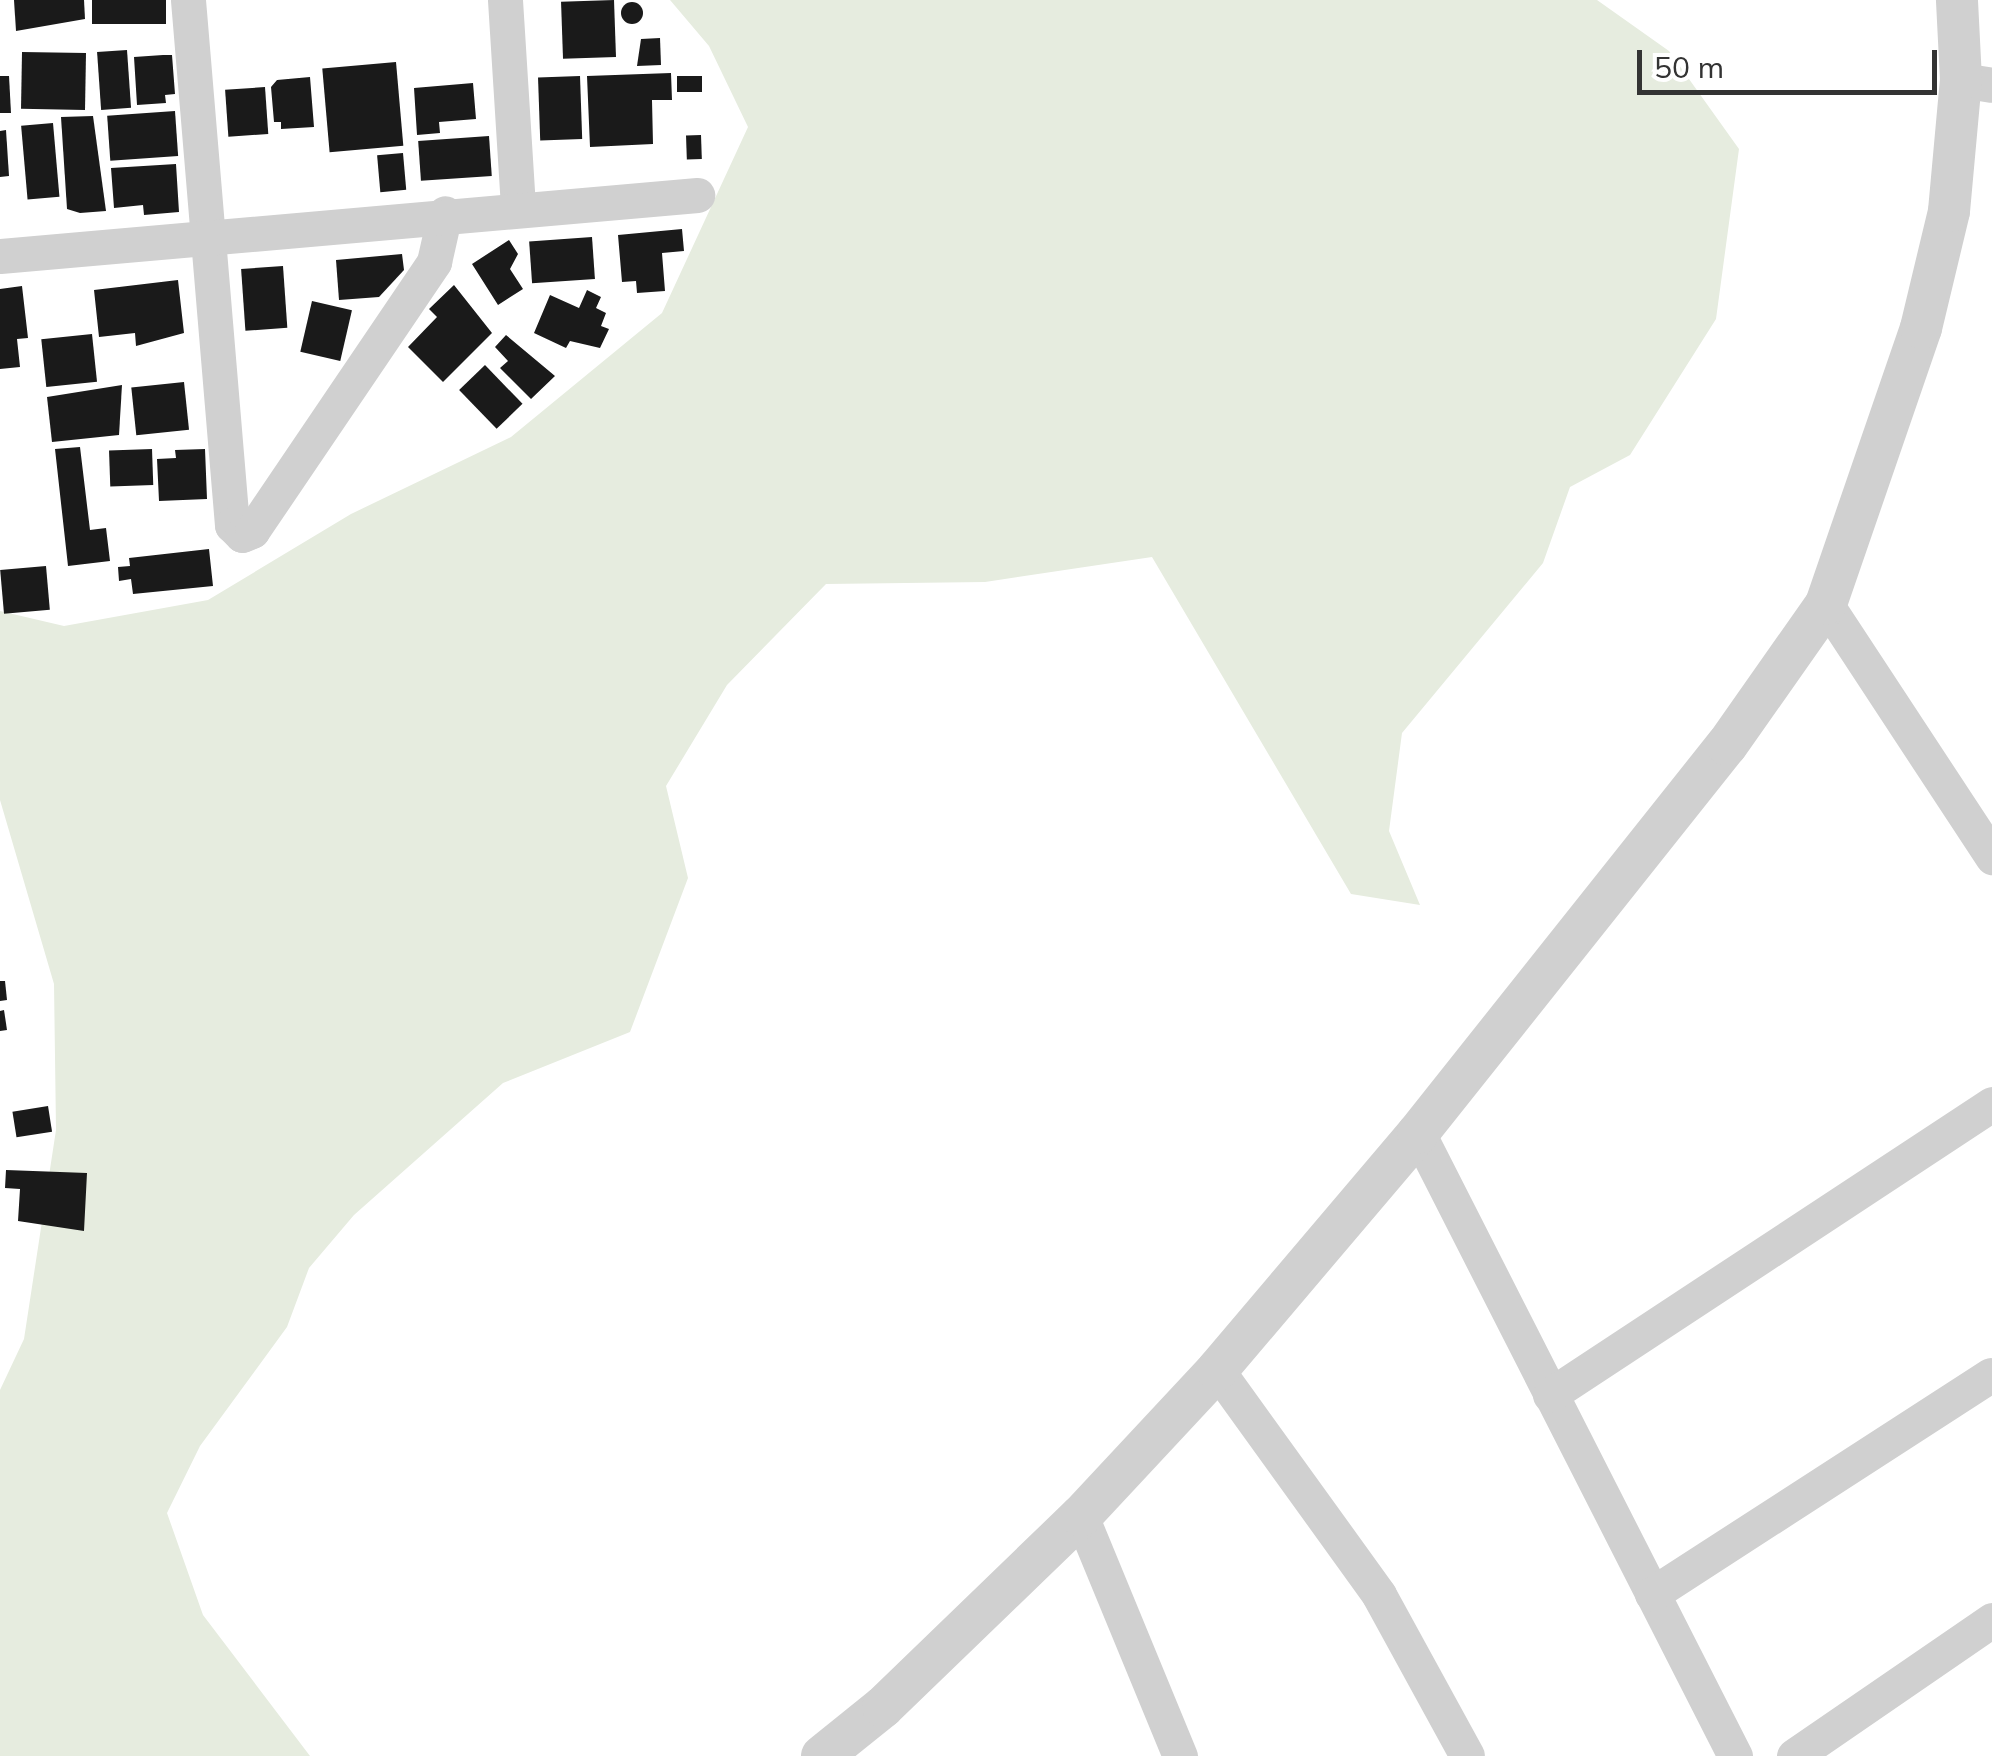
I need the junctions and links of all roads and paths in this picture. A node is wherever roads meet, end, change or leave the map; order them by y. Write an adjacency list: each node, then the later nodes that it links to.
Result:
1 (188, 0): 8 (street)
2 (505, 0): 6 (street)
3 (1957, 0): 4 (street)
4 (1977, 82): 10 (street)
5 (698, 195): 6 (street)
6 (518, 207): 7 (street)
7 (445, 213): 8 (street); 8 (street)
8 (208, 234): 9 (street)
9 (0, 256)
10 (1826, 604): 11 (street); 13 (street)
11 (1992, 857)
12 (1992, 1104): 16 (street)
13 (1418, 1133): 14 (street); 16 (street)
14 (1217, 1370): 17 (street); 23 (street)
15 (1990, 1375): 18 (street)
16 (1550, 1394): 18 (street)
17 (1081, 1516): 21 (street); 22 (street)
18 (1652, 1594): 20 (street)
19 (1992, 1620): 24 (street)
20 (1733, 1755)
21 (822, 1756)
22 (1180, 1756)
23 (1467, 1756)
24 (1794, 1756)

